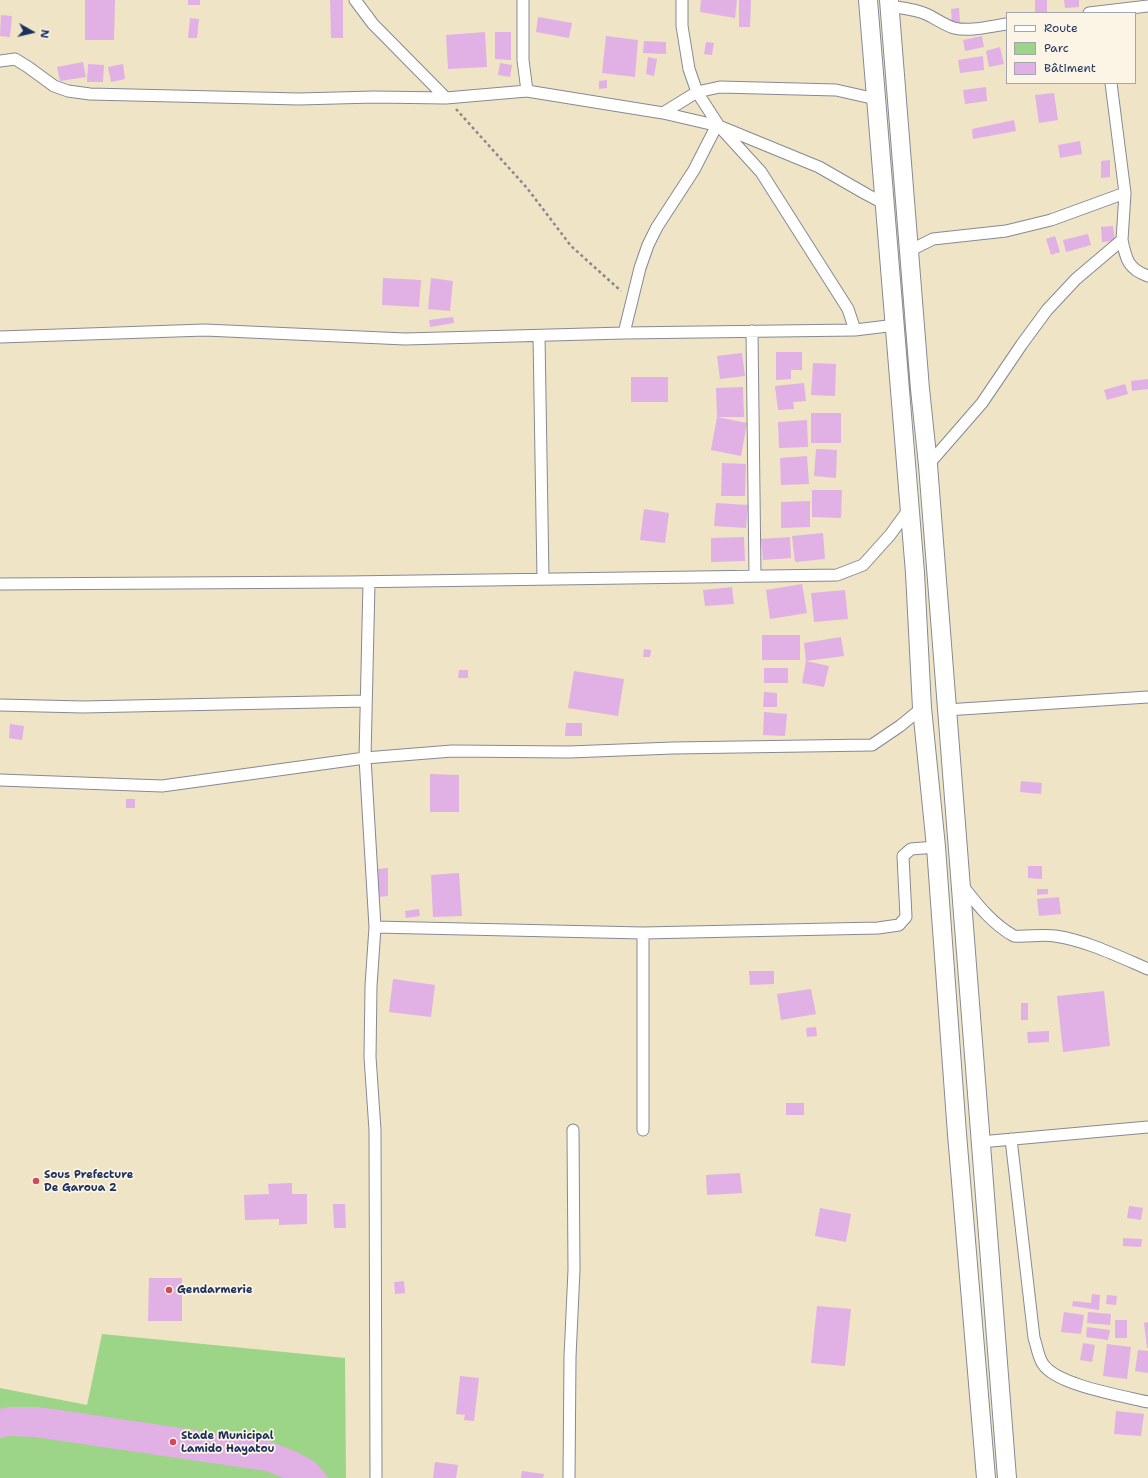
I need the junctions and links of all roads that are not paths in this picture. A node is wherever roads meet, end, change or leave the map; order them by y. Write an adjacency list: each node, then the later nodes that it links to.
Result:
1 (355, 0): 13 (street)
2 (523, 0): 11 (street)
3 (682, 0): 12 (street)
4 (868, 0): 14 (main road)
5 (889, 3): 8 (street); 20 (main road)
6 (1148, 6): 7 (street)
7 (1102, 12)
8 (1006, 24)
9 (0, 61): 13 (street)
10 (1111, 84): 17 (street)
11 (527, 91): 13 (street); 15 (street)
12 (697, 92): 14 (street); 15 (street); 16 (street)
13 (446, 98)
14 (876, 99): 18 (main road)
15 (663, 113): 16 (street)
16 (718, 125): 18 (street); 23 (street); 25 (street)
17 (1125, 193): 19 (street); 20 (street)
18 (885, 204): 22 (main road)
19 (1122, 240): 21 (street); 28 (street)
20 (909, 251): 28 (main road)
21 (1148, 276)
22 (896, 325): 23 (street); 29 (main road)
23 (855, 330): 24 (street)
24 (752, 331): 25 (street); 30 (street)
25 (624, 333): 26 (street)
26 (538, 336): 27 (street); 31 (street)
27 (0, 337)
28 (928, 465): 38 (main road)
29 (909, 509): 30 (street); 37 (main road)
30 (755, 575): 31 (street)
31 (543, 578): 32 (street)
32 (369, 582): 33 (street); 35 (street)
33 (0, 584)
34 (1148, 697): 38 (street)
35 (366, 701): 36 (street); 39 (street)
36 (0, 705)
37 (922, 708): 39 (street); 41 (main road)
38 (946, 710): 42 (main road)
39 (365, 758): 40 (street); 43 (street)
40 (0, 780)
41 (936, 846): 44 (street); 54 (main road)
42 (960, 882): 45 (street); 50 (main road)
43 (375, 927): 44 (street); 52 (street)
44 (643, 933): 48 (street)
45 (1148, 968)
46 (1148, 1127): 49 (street)
47 (573, 1130): 53 (street)
48 (643, 1130)
49 (1011, 1139): 50 (street); 51 (street)
50 (980, 1142): 55 (main road)
51 (1148, 1402)
52 (376, 1478)
53 (569, 1478)
54 (986, 1478)
55 (1007, 1478)

